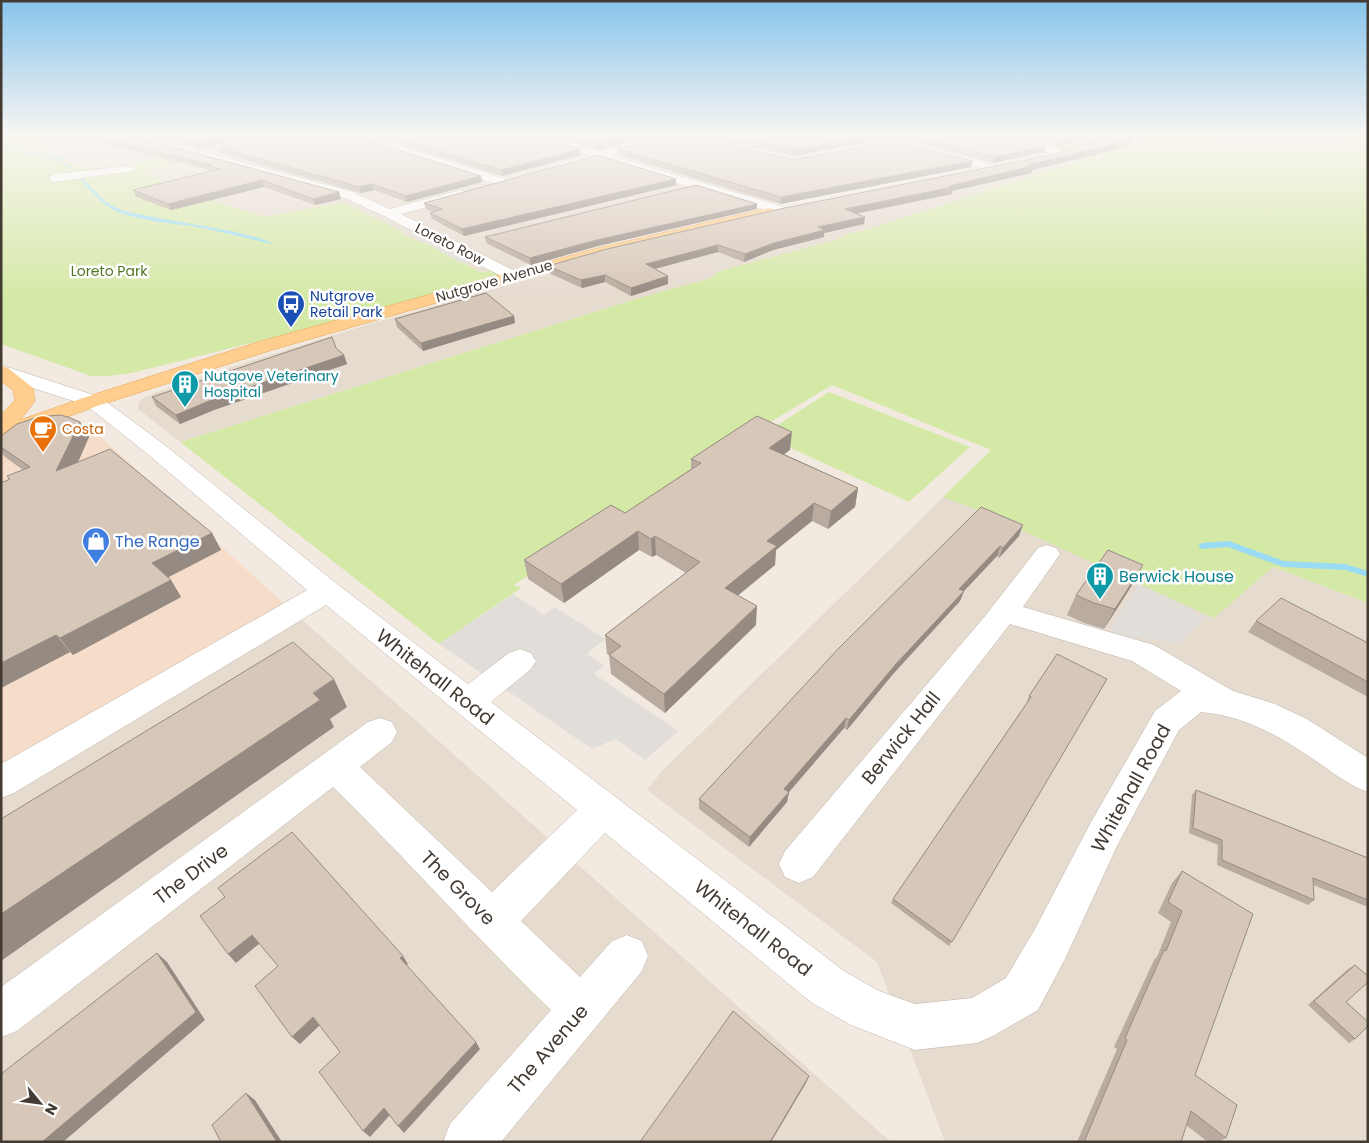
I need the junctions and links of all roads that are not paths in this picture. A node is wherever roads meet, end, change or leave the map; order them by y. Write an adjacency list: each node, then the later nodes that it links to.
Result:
1 (324, 188): 14 (street, Loreto Row)
2 (439, 188): 8 (street)
3 (486, 188): 8 (street)
4 (503, 188): 9 (street)
5 (684, 188): 7 (street)
6 (707, 188): 13 (street)
7 (675, 191)
8 (457, 194): 11 (street)
9 (494, 195)
10 (475, 200): 11 (street)
11 (425, 203): 14 (street)
12 (794, 207): 13 (main road, Nutgrove Avenue)
13 (779, 210): 17 (main road, Nutgrove Avenue)
14 (389, 213): 16 (street, Loreto Row)
15 (475, 239): 16 (street)
16 (451, 245): 17 (street, Loreto Row)
17 (513, 276): 19 (main road, Nutgrove Avenue)
18 (1, 371): 19 (street, Whitehall Road); 20 (main road)
19 (93, 401): 21 (main road, Nutgrove Avenue); 23 (street, Whitehall Road)
20 (1, 428)
21 (1, 434)
22 (1047, 554): 24 (street, Berwick Hall)
23 (327, 591): 26 (street, Whitehall Road); 31 (street)
24 (1004, 612): 27 (street); 33 (street, Berwick Hall)
25 (520, 661): 26 (street)
26 (468, 702): 32 (street, Whitehall Road)
27 (1224, 702): 30 (street, Whitehall Road); 32 (street, Whitehall Road)
28 (380, 732): 29 (street, The Drive)
29 (335, 766): 34 (street, The Grove); 37 (street, The Drive)
30 (1368, 777)
31 (1, 782)
32 (602, 810): 34 (street)
33 (799, 864)
34 (491, 922): 36 (street, The Grove)
35 (627, 956): 36 (street, The Avenue)
36 (582, 1009): 38 (street, The Avenue)
37 (1, 1015)
38 (468, 1142)

